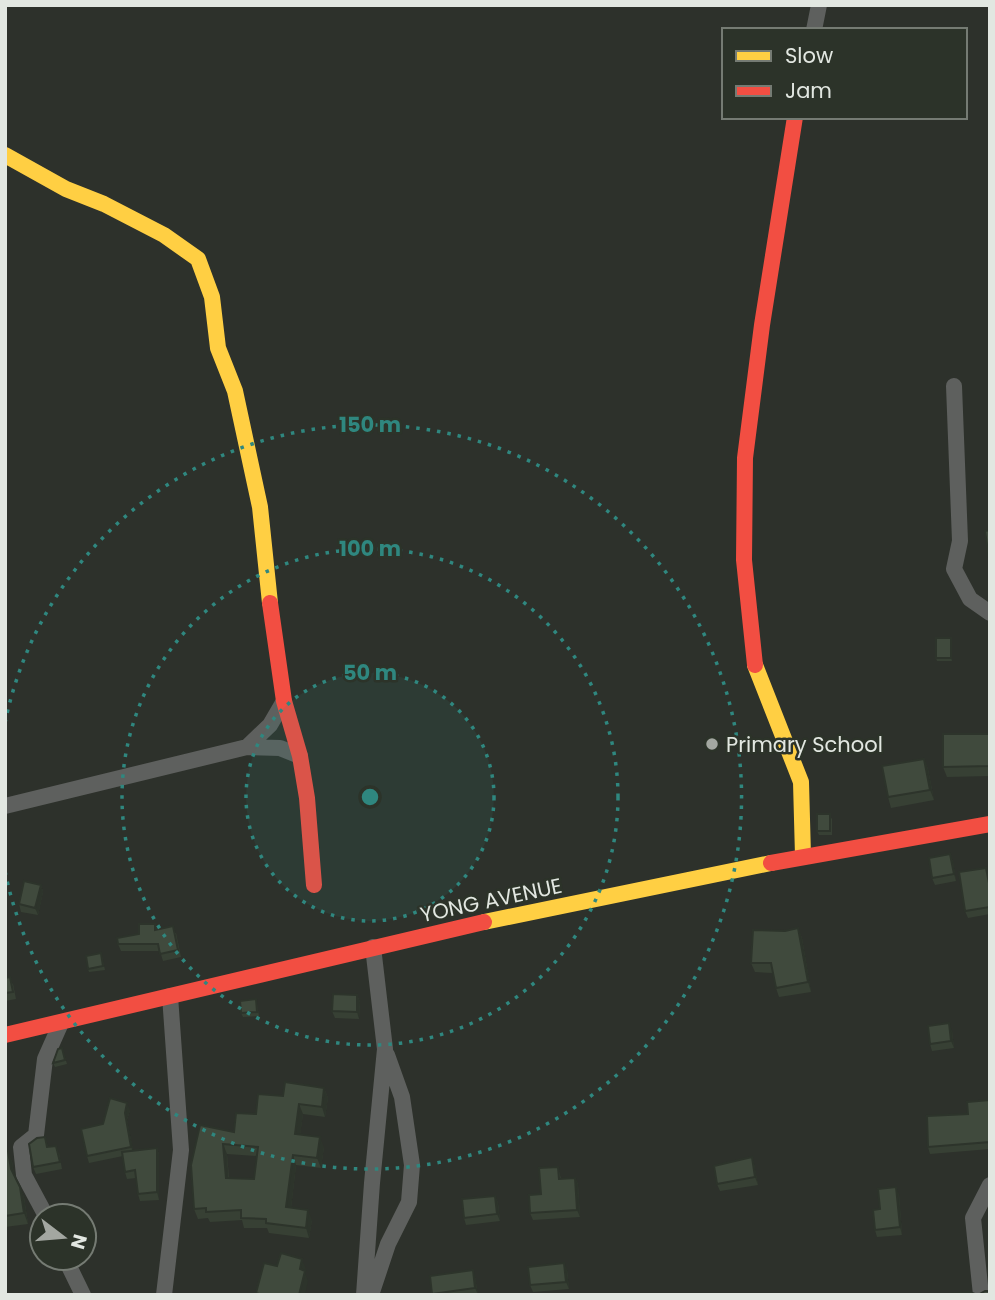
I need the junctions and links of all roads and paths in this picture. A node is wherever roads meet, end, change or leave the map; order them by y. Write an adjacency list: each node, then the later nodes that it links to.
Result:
1 (820, 5): 2 (street)
2 (814, 28)
3 (795, 119): 12 (street)
4 (5, 155): 7 (street)
5 (954, 386): 6 (street)
6 (990, 612)
7 (284, 701): 8 (street); 9 (street)
8 (247, 747): 9 (street); 10 (street)
9 (300, 756): 13 (street)
10 (5, 806)
11 (990, 824): 12 (street, YONG AVENUE)
12 (803, 856): 14 (street, YONG AVENUE)
13 (314, 885)
14 (373, 947): 15 (street, YONG AVENUE); 18 (street)
15 (170, 996): 16 (street, YONG AVENUE); 23 (street)
16 (61, 1023): 17 (street, YONG AVENUE); 20 (street)
17 (5, 1035)
18 (385, 1049): 24 (street); 25 (street)
19 (990, 1185): 26 (street)
20 (38, 1202)
21 (72, 1272): 22 (street)
22 (83, 1295)
23 (164, 1295)
24 (364, 1295)
25 (371, 1295)
26 (981, 1295)

